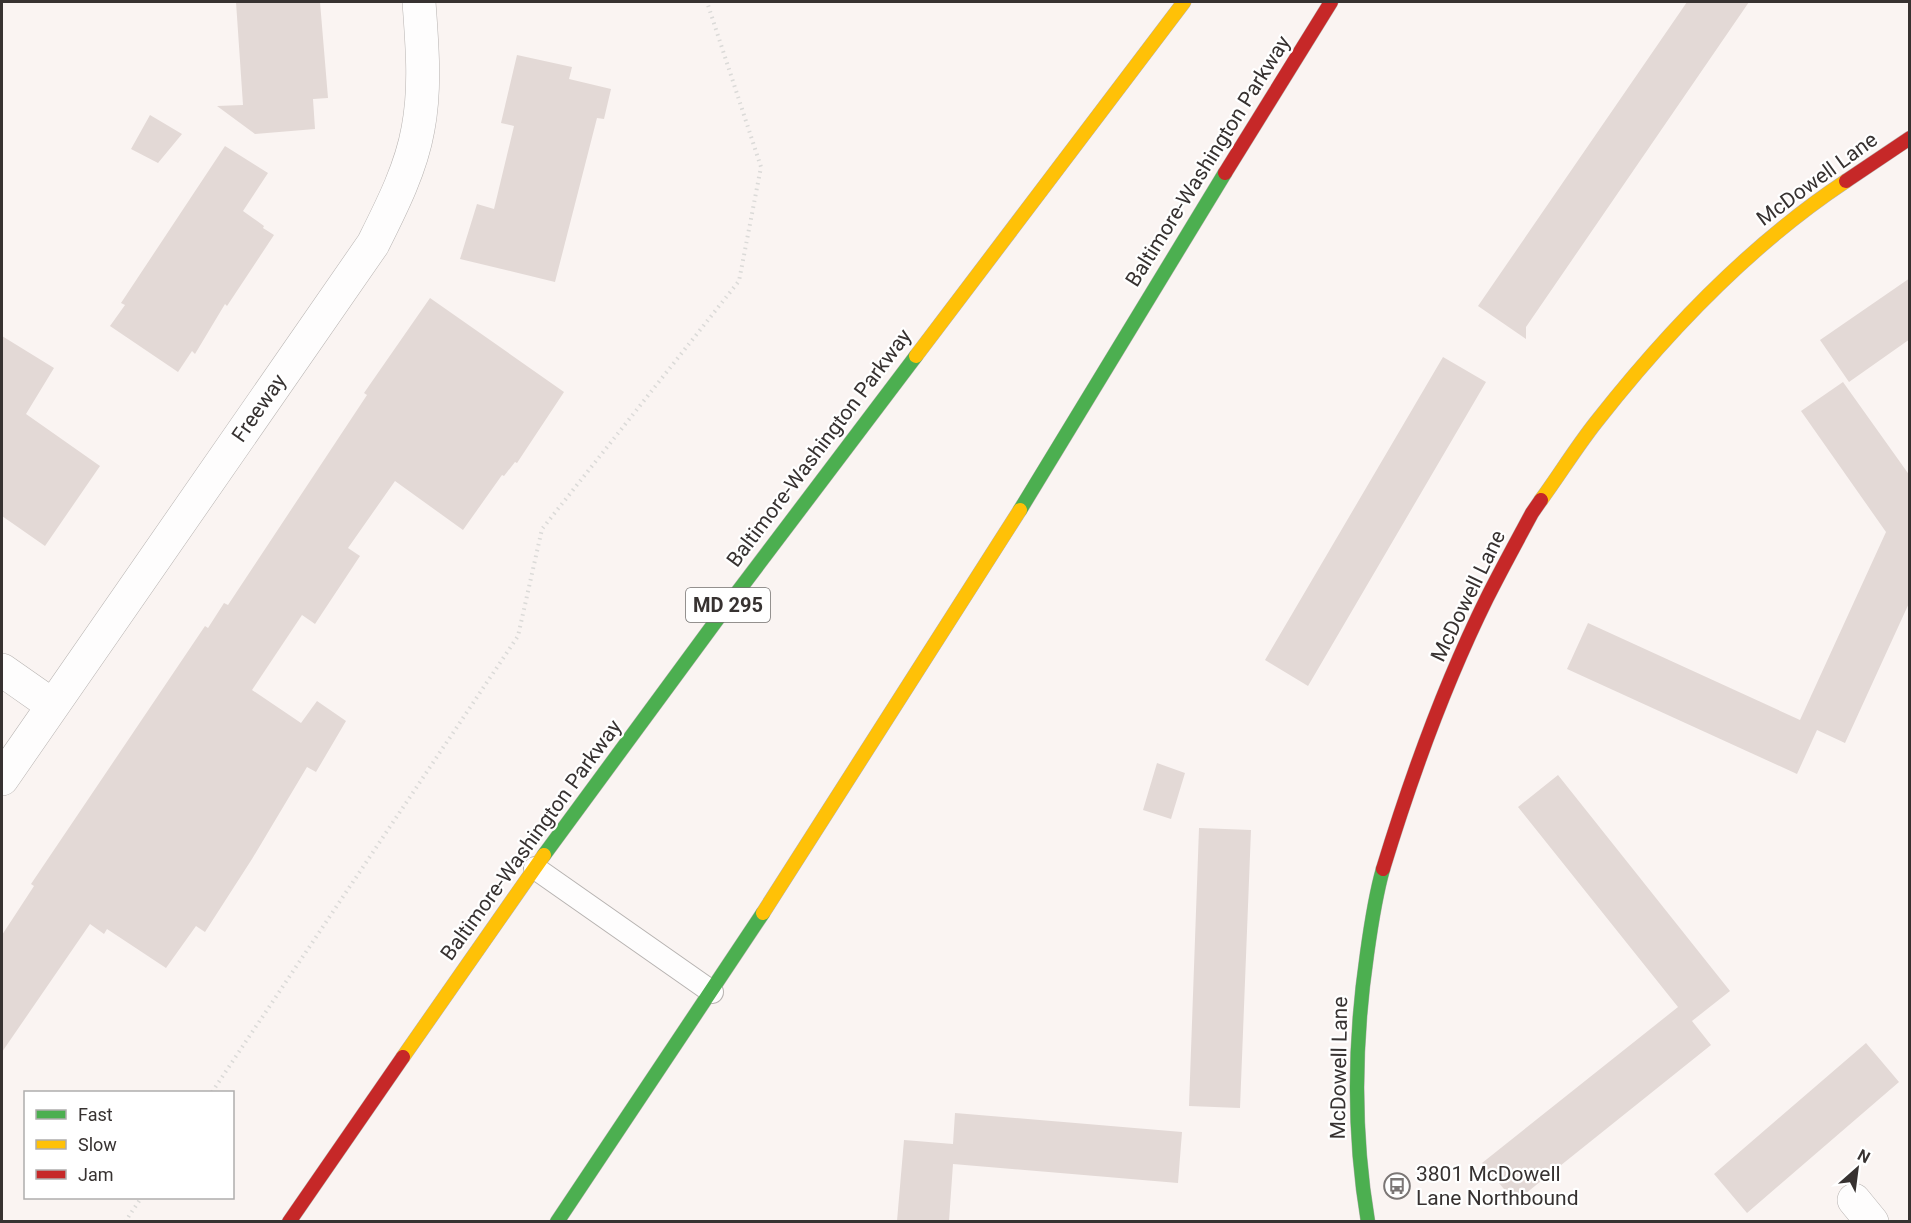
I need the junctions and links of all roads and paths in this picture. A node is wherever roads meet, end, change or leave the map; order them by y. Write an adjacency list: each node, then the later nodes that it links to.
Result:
1 (419, 2): 7 (street, Freeway)
2 (707, 2): 11 (path)
3 (1184, 2): 9 (main road, Baltimore-Washington Parkway / MD 295)
4 (1331, 2): 10 (main road, Baltimore-Washington Parkway)
5 (1910, 138): 16 (main road, McDowell Lane)
6 (2, 670): 7 (street)
7 (52, 705): 8 (street, Freeway)
8 (2, 779)
9 (535, 868): 10 (lane); 14 (main road, Baltimore-Washington Parkway / MD 295)
10 (712, 992): 15 (main road, Baltimore-Washington Parkway)
11 (213, 1091)
12 (140, 1199): 13 (path)
13 (125, 1221)
14 (289, 1221)
15 (557, 1221)
16 (1368, 1221)

